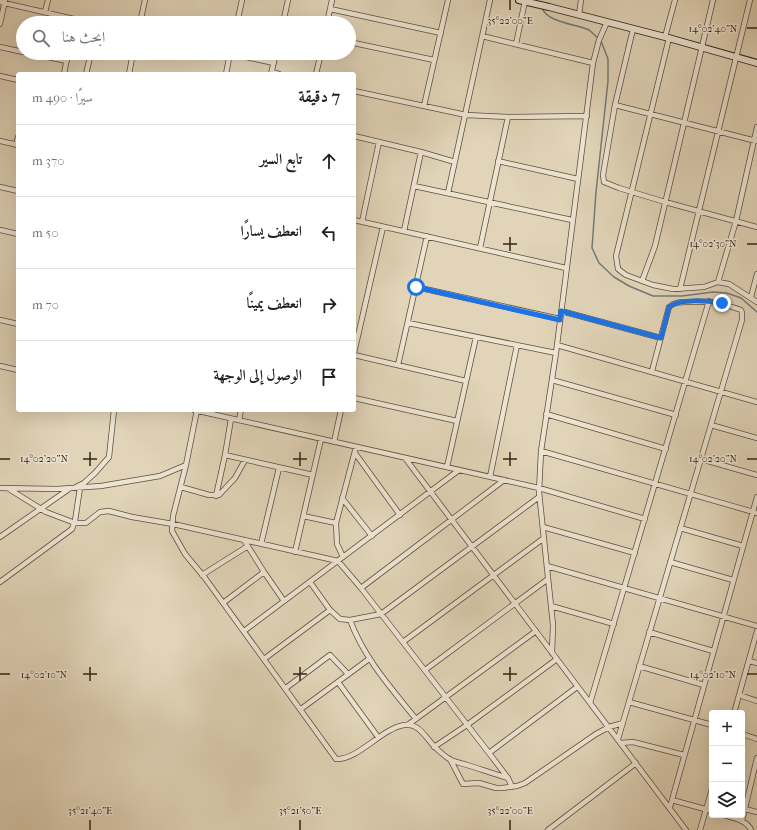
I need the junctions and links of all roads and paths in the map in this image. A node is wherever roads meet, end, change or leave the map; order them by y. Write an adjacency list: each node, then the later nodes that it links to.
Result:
1 (48, 0): 15 (street)
2 (145, 0): 18 (street)
3 (242, 0): 19 (street)
4 (287, 0): 20 (street)
5 (332, 0): 14 (street)
6 (448, 0): 25 (street)
7 (490, 0): 26 (street)
8 (581, 0): 16 (street)
9 (675, 0): 27 (street)
10 (713, 0): 31 (street)
11 (750, 0): 33 (street)
12 (524, 1): 16 (street); 29 (street)
13 (3, 2): 15 (street); 23 (street)
14 (330, 9): 21 (street); 25 (street)
15 (45, 12): 17 (street)
16 (580, 14): 22 (street)
17 (58, 16)
18 (142, 16)
19 (239, 16)
20 (284, 16)
21 (328, 16)
22 (606, 22): 24 (street); 44 (street)
23 (0, 24)
24 (633, 29): 27 (street); 55 (street)
25 (441, 33): 41 (street)
26 (482, 36): 29 (street); 58 (street)
27 (667, 37): 31 (street); 57 (street)
28 (356, 43): 41 (street)
29 (516, 44): 44 (street)
30 (0, 47): 32 (street)
31 (701, 47): 33 (street); 61 (street)
32 (16, 50)
33 (736, 57): 45 (street); 63 (street)
34 (62, 60): 42 (street)
35 (89, 60): 47 (street)
36 (132, 60): 48 (street)
37 (229, 60): 49 (street)
38 (261, 60): 43 (street)
39 (275, 60): 43 (street)
40 (319, 60): 51 (street)
41 (434, 60): 56 (street)
42 (67, 61): 46 (street)
43 (274, 63): 50 (street)
44 (593, 63): 59 (street)
45 (757, 63)
46 (64, 72)
47 (86, 72)
48 (129, 72)
49 (226, 72)
50 (271, 72)
51 (316, 72)
52 (0, 76): 53 (street)
53 (16, 80)
54 (356, 91): 56 (street)
55 (615, 105): 57 (street); 76 (street)
56 (424, 106): 58 (street)
57 (650, 114): 61 (street); 76 (street)
58 (466, 115): 60 (street); 71 (street)
59 (587, 116): 60 (street); 72 (street)
60 (508, 117): 70 (street)
61 (684, 123): 63 (street); 78 (street)
62 (757, 127): 66 (street)
63 (718, 131): 66 (street); 80 (street)
64 (356, 136): 67 (street)
65 (0, 141): 68 (street)
66 (756, 141): 83 (street)
67 (379, 142): 69 (street); 84 (street)
68 (16, 145)
69 (421, 152): 71 (street); 73 (street)
70 (498, 161): 72 (street); 79 (street)
71 (455, 162): 77 (street)
72 (578, 178): 82 (street)
73 (414, 186): 77 (street); 88 (street)
74 (0, 187): 75 (street)
75 (16, 191)
76 (632, 192): 78 (street); 94 (street)
77 (448, 194): 79 (street)
78 (665, 202): 80 (street); 94 (street)
79 (489, 203): 82 (street); 91 (street)
80 (698, 210): 83 (street); 97 (street)
81 (356, 220): 84 (street)
82 (572, 220): 92 (street)
83 (736, 221): 86 (street); 95 (street)
84 (362, 222): 85 (street)
85 (383, 227): 88 (street); 108 (street)
86 (757, 227)
87 (0, 230): 89 (street)
88 (404, 231): 90 (street)
89 (16, 234)
90 (427, 236): 91 (street); 96 (street)
91 (480, 248): 92 (street)
92 (566, 268): 101 (street)
93 (757, 274): 98 (street)
94 (642, 281): 97 (street)
95 (718, 282): 97 (street); 98 (street)
96 (416, 287): 103 (street); 104 (street)
97 (680, 289)
98 (751, 297): 100 (street)
99 (709, 301): 107 (street); 119 (street); 120 (street)
100 (757, 302)
101 (561, 311): 103 (street); 107 (street)
102 (0, 320): 105 (street)
103 (560, 320): 110 (street)
104 (408, 323): 106 (street); 113 (street)
105 (16, 324)
106 (476, 337): 109 (street); 118 (street)
107 (661, 338): 116 (street)
108 (356, 345)
109 (517, 345): 112 (street); 151 (street)
110 (557, 345): 112 (street); 116 (street)
111 (356, 354): 113 (street)
112 (556, 354): 117 (street)
113 (398, 365): 118 (street)
114 (0, 366): 115 (street)
115 (16, 370)
116 (652, 371): 119 (street)
117 (552, 380): 128 (street); 129 (street)
118 (466, 381): 132 (street)
119 (686, 381): 120 (street); 129 (street)
120 (720, 391): 122 (street); 133 (street)
121 (356, 398): 132 (street)
122 (757, 402)
123 (114, 412): 158 (street)
124 (196, 412): 145 (street)
125 (205, 412): 130 (street)
126 (241, 412): 131 (street)
127 (341, 412): 136 (street)
128 (546, 414): 138 (street); 139 (street)
129 (676, 415): 138 (street)
130 (231, 418): 131 (street); 141 (street)
131 (239, 420): 135 (street)
132 (457, 421): 146 (street)
133 (711, 425): 134 (street); 143 (street)
134 (757, 438)
135 (321, 439): 136 (street); 149 (street)
136 (334, 442): 137 (street)
137 (356, 447): 140 (street); 142 (street)
138 (666, 449): 153 (street)
139 (541, 451): 153 (street); 157 (street)
140 (355, 453): 165 (street); 168 (street)
141 (225, 455): 144 (street); 162 (street)
142 (405, 458): 146 (street); 160 (street)
143 (701, 459): 150 (street); 161 (street)
144 (245, 460): 147 (street); 162 (street)
145 (186, 465): 155 (street); 156 (street)
146 (447, 467): 148 (street)
147 (279, 468): 149 (street); 181 (street)
148 (459, 470): 151 (street); 160 (street)
149 (313, 475): 169 (street)
150 (757, 475)
151 (490, 477): 152 (street)
152 (504, 480): 157 (street); 171 (street)
153 (655, 484): 161 (street); 170 (street)
154 (4, 488): 158 (street); 159 (street); 166 (street)
155 (80, 488): 158 (street); 172 (street)
156 (181, 488): 162 (street); 174 (street)
157 (539, 488): 163 (street); 170 (street)
158 (69, 489): 166 (street)
159 (0, 492)
160 (430, 492): 168 (street); 171 (street)
161 (690, 494): 167 (street); 176 (street)
162 (216, 496)
163 (539, 497): 175 (street); 183 (street)
164 (757, 497): 167 (street)
165 (342, 498): 173 (street); 177 (street)
166 (41, 509): 172 (street); 178 (street)
167 (755, 513): 184 (street)
168 (400, 515): 177 (street)
169 (303, 516): 173 (street); 185 (street)
170 (645, 519): 186 (street)
171 (452, 520): 183 (street); 198 (street)
172 (74, 523): 174 (street); 196 (street)
173 (336, 523): 187 (street)
174 (173, 524): 180 (street); 192 (street)
175 (543, 527): 179 (street); 186 (street)
176 (680, 528): 184 (street); 189 (street)
177 (372, 536): 187 (street)
178 (0, 537)
179 (544, 538): 190 (street); 193 (street)
180 (244, 540): 181 (street); 182 (street)
181 (261, 544): 185 (street)
182 (248, 546): 191 (street); 192 (street)
183 (472, 546): 193 (street); 206 (street)
184 (743, 546): 195 (street)
185 (295, 552): 188 (street)
186 (635, 553): 199 (street)
187 (343, 557): 188 (street)
188 (338, 561): 197 (street); 198 (street)
189 (670, 562): 195 (street); 200 (street)
190 (547, 566): 194 (street); 199 (street)
191 (264, 572): 201 (street); 202 (street)
192 (202, 575): 202 (street)
193 (494, 575): 203 (street); 215 (street)
194 (548, 579): 203 (street); 204 (street)
195 (733, 580): 207 (street)
196 (0, 582)
197 (310, 582): 201 (street); 205 (street)
198 (361, 588): 206 (street)
199 (624, 588): 200 (street); 209 (street)
200 (659, 598): 207 (street); 214 (street)
201 (284, 601): 211 (street)
202 (223, 603): 211 (street)
203 (515, 603): 212 (street); 224 (street)
204 (551, 606): 209 (street); 217 (street)
205 (330, 610): 208 (street); 218 (street)
206 (381, 614): 208 (street); 215 (street)
207 (723, 617): 210 (street); 216 (street)
208 (350, 620): 219 (street)
209 (614, 624): 234 (street)
210 (757, 626)
211 (244, 631): 218 (street)
212 (536, 631): 217 (street); 231 (street)
213 (757, 631): 221 (street)
214 (649, 632): 216 (street); 223 (street)
215 (404, 642): 224 (street)
216 (713, 651): 227 (street)
217 (552, 653): 220 (street)
218 (264, 659): 229 (street)
219 (369, 659): 225 (street); 237 (street)
220 (557, 659): 228 (street); 241 (street)
221 (749, 661): 222 (street); 230 (street)
222 (757, 663)
223 (639, 666): 227 (street); 233 (street)
224 (425, 670): 231 (street)
225 (348, 674): 226 (street); 229 (street)
226 (338, 682): 235 (street); 245 (street)
227 (704, 685): 238 (street)
228 (578, 687): 234 (street); 249 (street)
229 (286, 688): 235 (street)
230 (739, 695): 232 (street); 236 (street)
231 (445, 697): 237 (street); 241 (street)
232 (757, 700)
233 (629, 702): 238 (street); 239 (street)
234 (590, 703): 243 (street)
235 (301, 709): 245 (street)
236 (735, 710)
237 (416, 719): 240 (street)
238 (694, 720): 242 (street); 250 (street)
239 (623, 723): 243 (street); 247 (street)
240 (409, 724): 245 (street); 248 (street)
241 (467, 725): 248 (street); 249 (street)
242 (709, 725)
243 (609, 727): 247 (street); 256 (street)
244 (745, 735): 246 (street)
245 (378, 737)
246 (757, 739)
247 (619, 741): 250 (street); 253 (street)
248 (434, 747): 252 (street)
249 (490, 753): 255 (street)
250 (684, 756): 257 (street)
251 (757, 758): 254 (street)
252 (450, 759): 255 (street); 256 (street)
253 (636, 763): 259 (street); 267 (street)
254 (755, 774): 260 (street)
255 (508, 778): 256 (street)
256 (512, 787)
257 (672, 800): 259 (street); 261 (street)
258 (709, 800): 261 (street)
259 (670, 807): 268 (street)
260 (745, 808): 263 (street)
261 (706, 810): 262 (street); 269 (street)
262 (709, 810)
263 (757, 812)
264 (732, 818): 266 (street)
265 (743, 818): 266 (street)
266 (742, 821): 270 (street)
267 (548, 830)
268 (686, 830)
269 (700, 830)
270 (751, 830)

